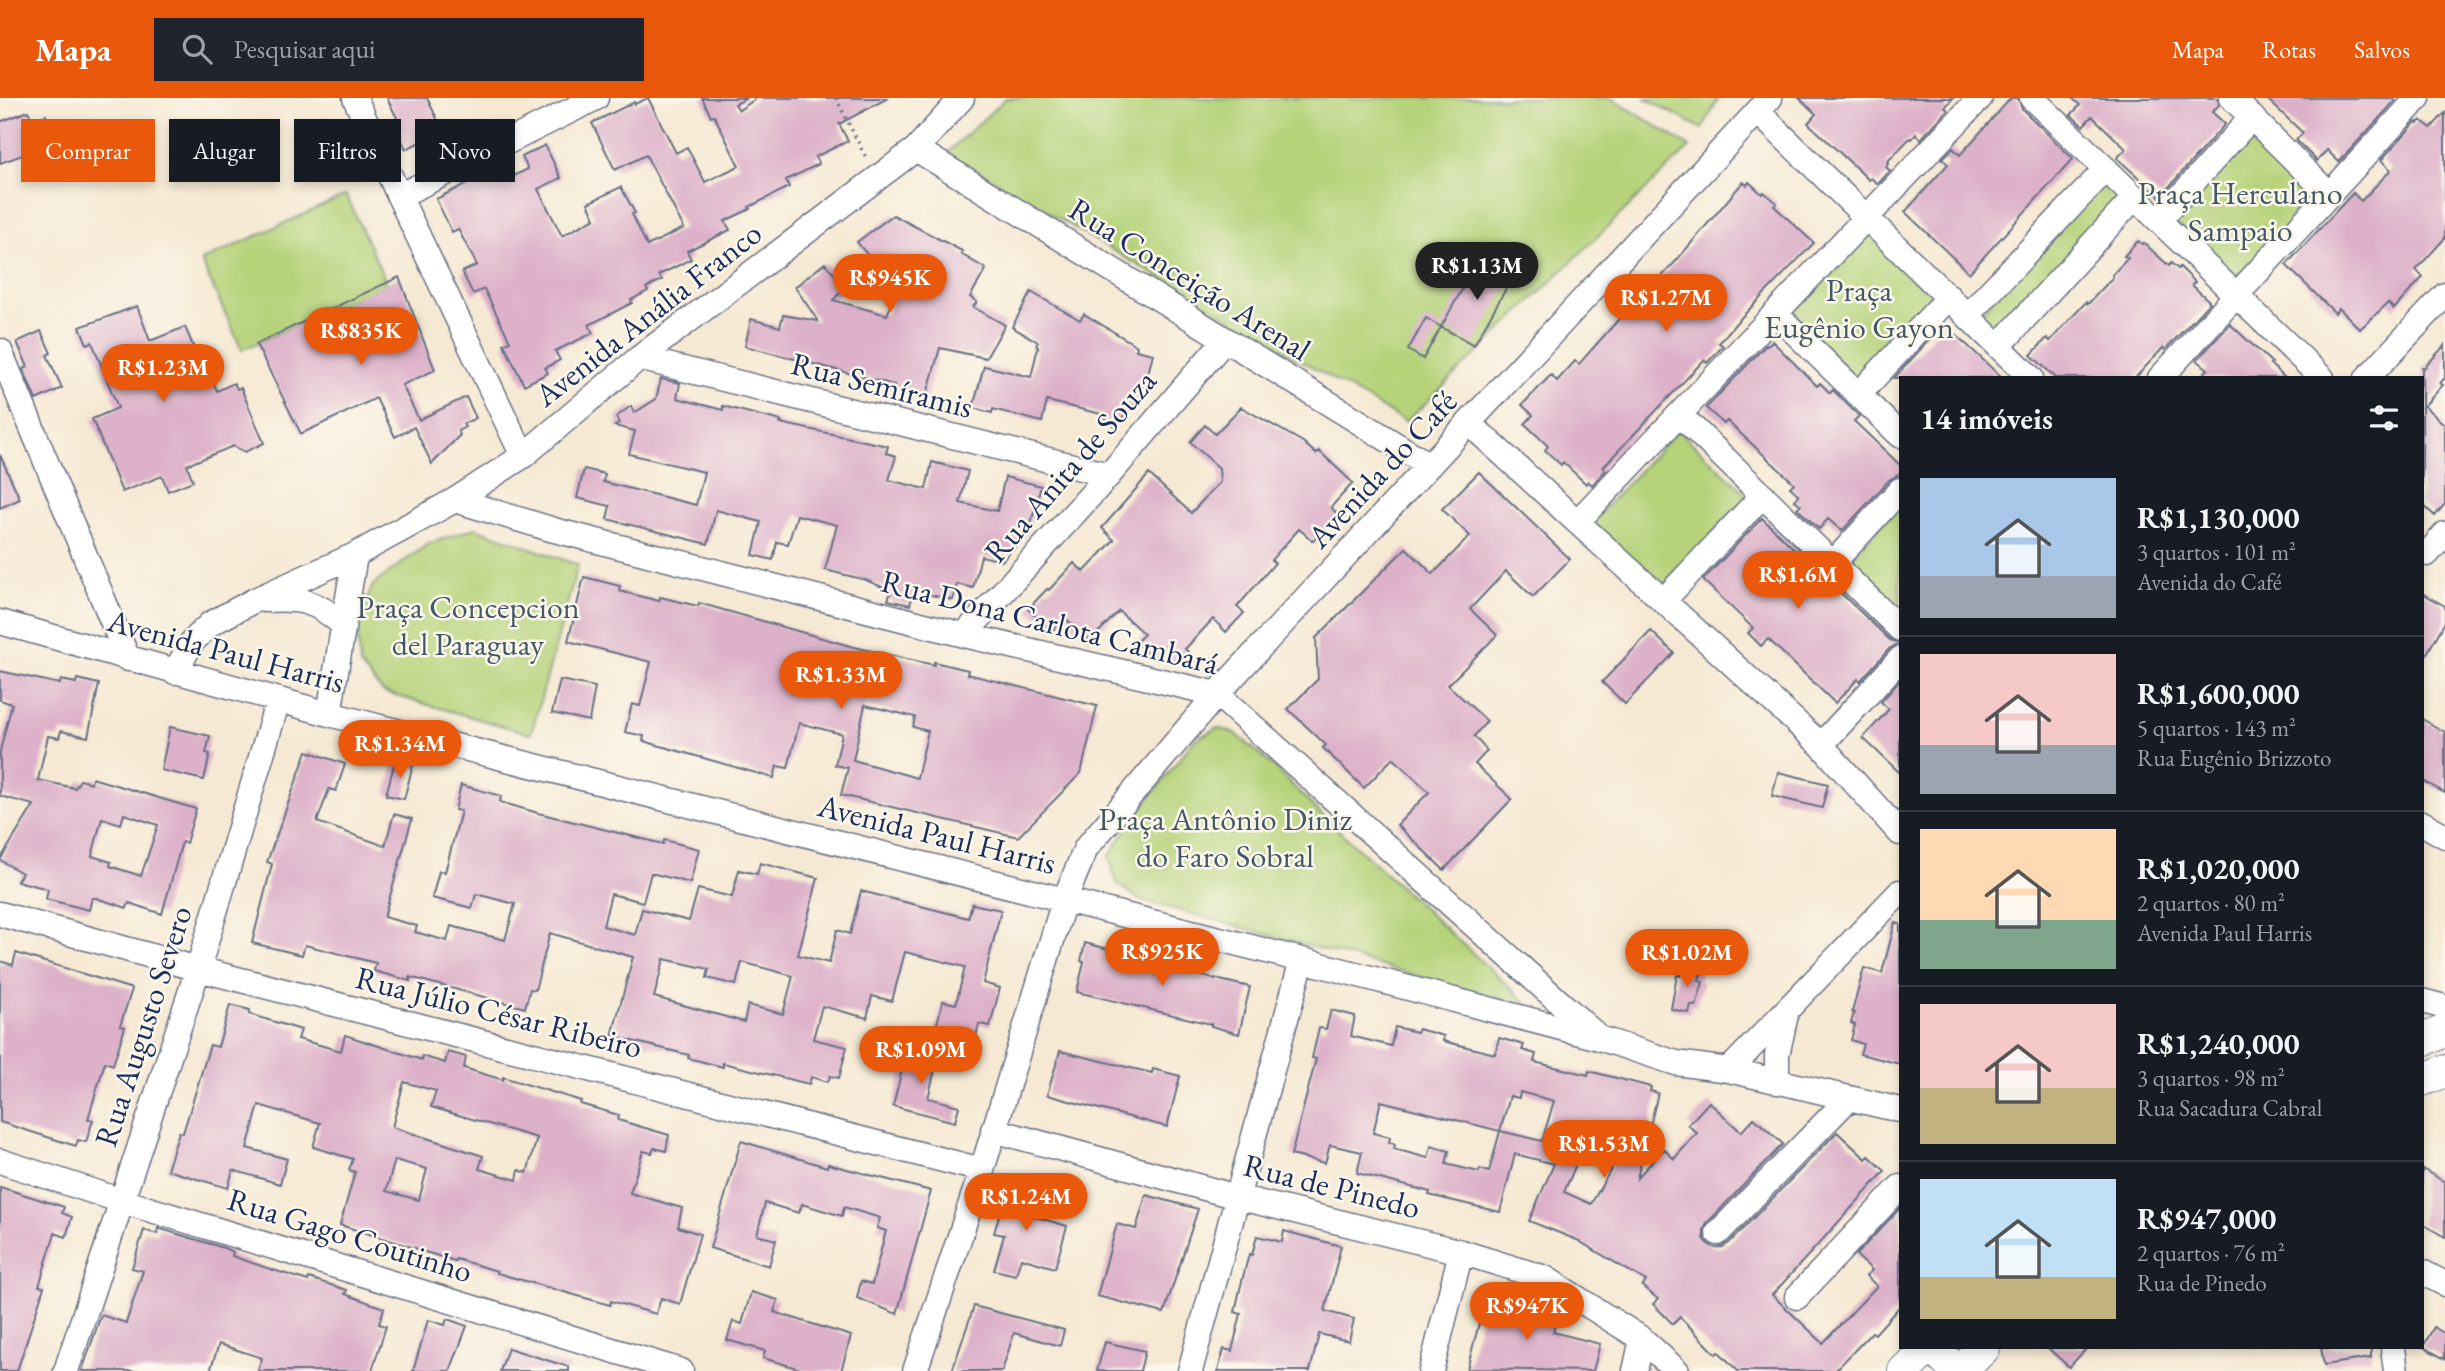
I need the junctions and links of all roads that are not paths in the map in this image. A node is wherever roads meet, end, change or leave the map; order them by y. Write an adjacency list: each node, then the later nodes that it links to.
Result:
1 (355, 98): 13 (street)
2 (596, 98): 13 (street)
3 (962, 98): 10 (street, Avenida Anália Franco)
4 (1980, 98): 15 (street)
5 (2032, 98): 11 (street)
6 (2232, 98): 9 (street)
7 (2418, 98): 12 (street)
8 (1764, 105): 15 (street); 32 (street, Avenida do Café)
9 (2252, 117): 12 (street); 16 (street)
10 (916, 149): 22 (street, Rua Conceição Arenal); 25 (street, Avenida Anália Franco)
11 (2106, 169): 14 (street); 21 (street)
12 (2329, 194): 17 (street)
13 (399, 196): 34 (street)
14 (2135, 197): 16 (street); 23 (street)
15 (1868, 217): 19 (street); 20 (street)
16 (2159, 220): 17 (street)
17 (2237, 294): 27 (street); 28 (street)
18 (2445, 295): 29 (street)
19 (1949, 297): 21 (street); 30 (street)
20 (1776, 314): 30 (street); 31 (street)
21 (1968, 315): 23 (street)
22 (1224, 341): 35 (street, Rua Conceição Arenal); 36 (street, Rua Anita de Souza)
23 (1999, 346): 26 (street)
24 (0, 351): 51 (street)
25 (639, 358): 34 (street, Avenida Anália Franco); 36 (street, Rua Semíramis)
26 (2029, 376)
27 (2162, 376)
28 (2320, 376)
29 (2369, 376)
30 (1859, 394): 33 (street)
31 (1679, 415): 38 (street); 40 (street)
32 (1470, 424): 35 (street, Avenida do Café); 40 (street)
33 (1899, 434)
34 (523, 456): 39 (street, Avenida Anália Franco)
35 (1429, 465): 54 (street, Avenida do Café)
36 (1109, 475): 50 (street, Rua Anita de Souza)
37 (1899, 491): 44 (street)
38 (1763, 495): 44 (street); 46 (street)
39 (455, 500): 42 (street, Avenida Anália Franco); 50 (street, Rua Dona Carlota Cambará)
40 (1577, 522): 46 (street)
41 (2445, 534): 43 (street)
42 (355, 555): 45 (street, Avenida Anália Franco); 48 (street)
43 (2431, 556)
44 (1833, 563): 49 (street)
45 (255, 600): 48 (street); 53 (street, Avenida Anália Franco)
46 (1664, 601): 57 (street)
47 (0, 622): 51 (street, Avenida Paul Harris)
48 (343, 625): 56 (street)
49 (1899, 628)
50 (964, 635): 54 (street, Rua Dona Carlota Cambará)
51 (128, 659): 53 (street, Avenida Paul Harris)
52 (1899, 660): 57 (street)
53 (175, 672): 55 (street, Avenida Paul Harris)
54 (1217, 694): 62 (street, Avenida do Café); 70 (street, Rua Dona Carlota Cambará)
55 (278, 700): 56 (street, Avenida Paul Harris); 65 (street, Rua Augusto Severo)
56 (329, 714): 62 (street, Avenida Paul Harris)
57 (1821, 746): 59 (street)
58 (2424, 824): 60 (street)
59 (1899, 832)
60 (2445, 836)
61 (1899, 893): 68 (street)
62 (1064, 901): 64 (street, Avenida Paul Harris); 78 (street, Avenida do Café)
63 (0, 914): 65 (street, Rua Júlio César Ribeiro)
64 (1302, 960): 70 (street, Avenida Paul Harris); 82 (street)
65 (198, 969): 80 (street, Rua Júlio César Ribeiro); 83 (street, Rua Augusto Severo)
66 (2424, 1002): 67 (street)
67 (2445, 1007)
68 (1787, 1009): 72 (street); 75 (street)
69 (2445, 1031): 71 (main road)
70 (1599, 1038): 72 (street, Avenida Paul Harris)
71 (2424, 1039)
72 (1729, 1070): 75 (street, Avenida Paul Harris)
73 (2445, 1071): 74 (main road)
74 (2424, 1079)
75 (1777, 1082): 76 (street, Avenida Paul Harris)
76 (1849, 1098): 77 (street, Avenida Paul Harris); 84 (street)
77 (1899, 1110)
78 (993, 1130): 80 (street, Avenida do Café); 82 (street, Rua de Pinedo)
79 (0, 1161): 83 (street, Rua Gago Coutinho)
80 (982, 1170): 96 (street, Avenida do Café)
81 (1899, 1188): 88 (street)
82 (1237, 1197): 85 (street, Rua de Pinedo); 97 (street)
83 (122, 1201): 94 (street, Rua Augusto Severo); 95 (street, Rua Gago Coutinho)
84 (1718, 1233)
85 (1461, 1252): 89 (street, Rua de Pinedo); 98 (street)
86 (2424, 1273): 87 (street)
87 (2445, 1284)
88 (1797, 1297)
89 (1642, 1339): 99 (street); 100 (street, Rua de Pinedo)
90 (1929, 1349): 101 (main road)
91 (1931, 1349): 102 (main road)
92 (1983, 1349): 102 (main road)
93 (2393, 1349): 103 (street)
94 (66, 1371)
95 (681, 1371)
96 (915, 1371)
97 (1190, 1371)
98 (1431, 1371)
99 (1635, 1371)
100 (1677, 1371)
101 (1904, 1371)
102 (1959, 1371)
103 (2396, 1371)

